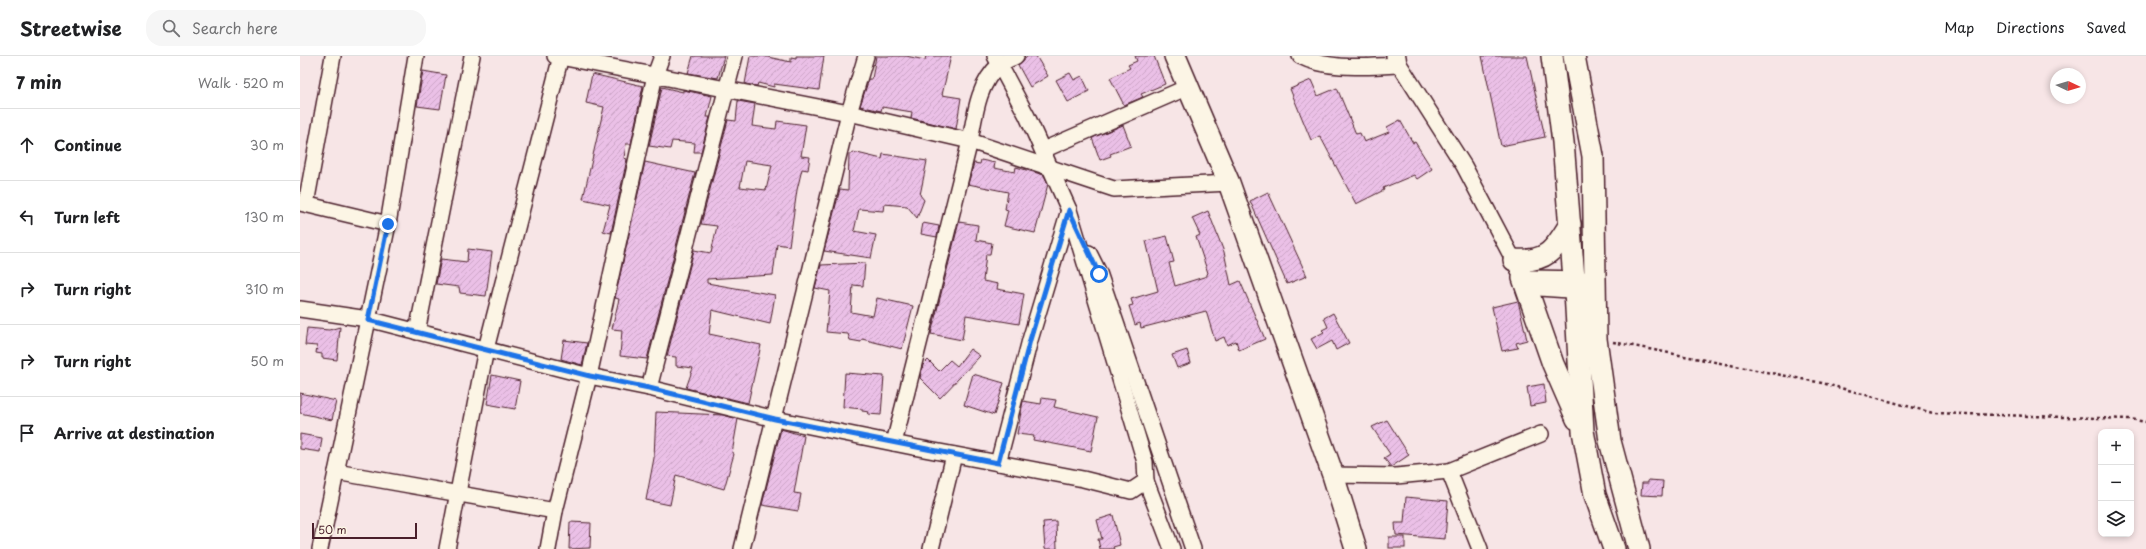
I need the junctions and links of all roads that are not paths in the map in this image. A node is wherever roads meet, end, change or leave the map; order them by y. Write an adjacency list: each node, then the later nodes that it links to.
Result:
1 (333, 56): 23 (street)
2 (416, 56): 25 (street)
3 (472, 56): 31 (street)
4 (559, 56): 15 (street); 32 (street)
5 (662, 56): 15 (street)
6 (735, 56): 17 (street)
7 (866, 56): 18 (street)
8 (1016, 56): 14 (street)
9 (1175, 56): 16 (street)
10 (1300, 56): 13 (street)
11 (1552, 56): 26 (street)
12 (1574, 56): 28 (street)
13 (1397, 59): 27 (street)
14 (997, 60): 19 (street); 20 (street)
15 (655, 75): 17 (street); 33 (street)
16 (1188, 87): 20 (street); 22 (street)
17 (728, 88): 18 (street); 34 (street)
18 (849, 113): 19 (street); 35 (street)
19 (970, 141): 21 (street); 38 (street)
20 (1042, 150): 21 (street)
21 (1050, 167): 22 (street); 24 (street)
22 (1228, 183): 43 (street)
23 (303, 204): 25 (street)
24 (1069, 210): 40 (street); 44 (street); 53 (street)
25 (388, 224): 30 (street)
26 (1570, 224): 27 (street); 28 (street)
27 (1518, 269): 28 (street); 36 (street)
28 (1585, 285): 36 (street); 57 (street)
29 (300, 309): 30 (street)
30 (368, 320): 31 (street); 42 (street)
31 (417, 332): 32 (street)
32 (486, 349): 33 (street); 45 (street)
33 (590, 376): 34 (street); 46 (street)
34 (649, 388): 35 (street)
35 (775, 419): 38 (street); 50 (street)
36 (1583, 431): 56 (street)
37 (1541, 434): 41 (street)
38 (894, 443): 39 (street)
39 (954, 455): 40 (street); 51 (street)
40 (998, 463): 44 (street)
41 (1450, 470): 43 (street); 55 (street)
42 (336, 472): 45 (street); 47 (street)
43 (1333, 474): 54 (street)
44 (1146, 481): 52 (street)
45 (457, 494): 46 (street); 48 (street)
46 (555, 511): 49 (street)
47 (320, 549)
48 (447, 549)
49 (548, 549)
50 (742, 549)
51 (931, 549)
52 (1172, 549)
53 (1193, 549)
54 (1356, 549)
55 (1480, 549)
56 (1614, 549)
57 (1638, 549)

